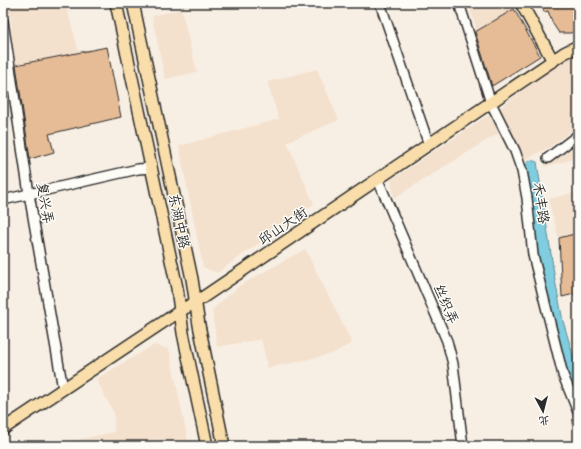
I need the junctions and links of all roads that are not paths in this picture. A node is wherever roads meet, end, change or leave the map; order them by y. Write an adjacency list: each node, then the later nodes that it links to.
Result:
1 (116, 3): 13 (main road, 东湖中路)
2 (133, 3): 17 (main road, 东湖中路)
3 (380, 3): 11 (street)
4 (459, 3): 9 (street, 禾丰路)
5 (521, 3): 8 (main road)
6 (3, 21): 15 (street, 复兴弄)
7 (578, 46): 8 (main road, 邱山大街)
8 (553, 61): 9 (main road, 邱山大街)
9 (491, 103): 11 (main road, 邱山大街); 20 (street, 禾丰路)
10 (578, 135): 12 (street)
11 (429, 145): 14 (main road, 邱山大街)
12 (548, 158)
13 (152, 168): 15 (street); 18 (main road, 东湖中路)
14 (378, 180): 17 (main road, 邱山大街); 24 (street, 丝织弄)
15 (29, 194): 16 (street); 19 (street, 复兴弄)
16 (3, 200)
17 (201, 299): 18 (main road, 邱山大街); 23 (main road, 东湖中路)
18 (180, 311): 19 (main road, 邱山大街); 22 (main road, 东湖中路)
19 (63, 389): 21 (main road, 邱山大街)
20 (578, 412)
21 (3, 429)
22 (207, 446)
23 (224, 446)
24 (464, 446)

